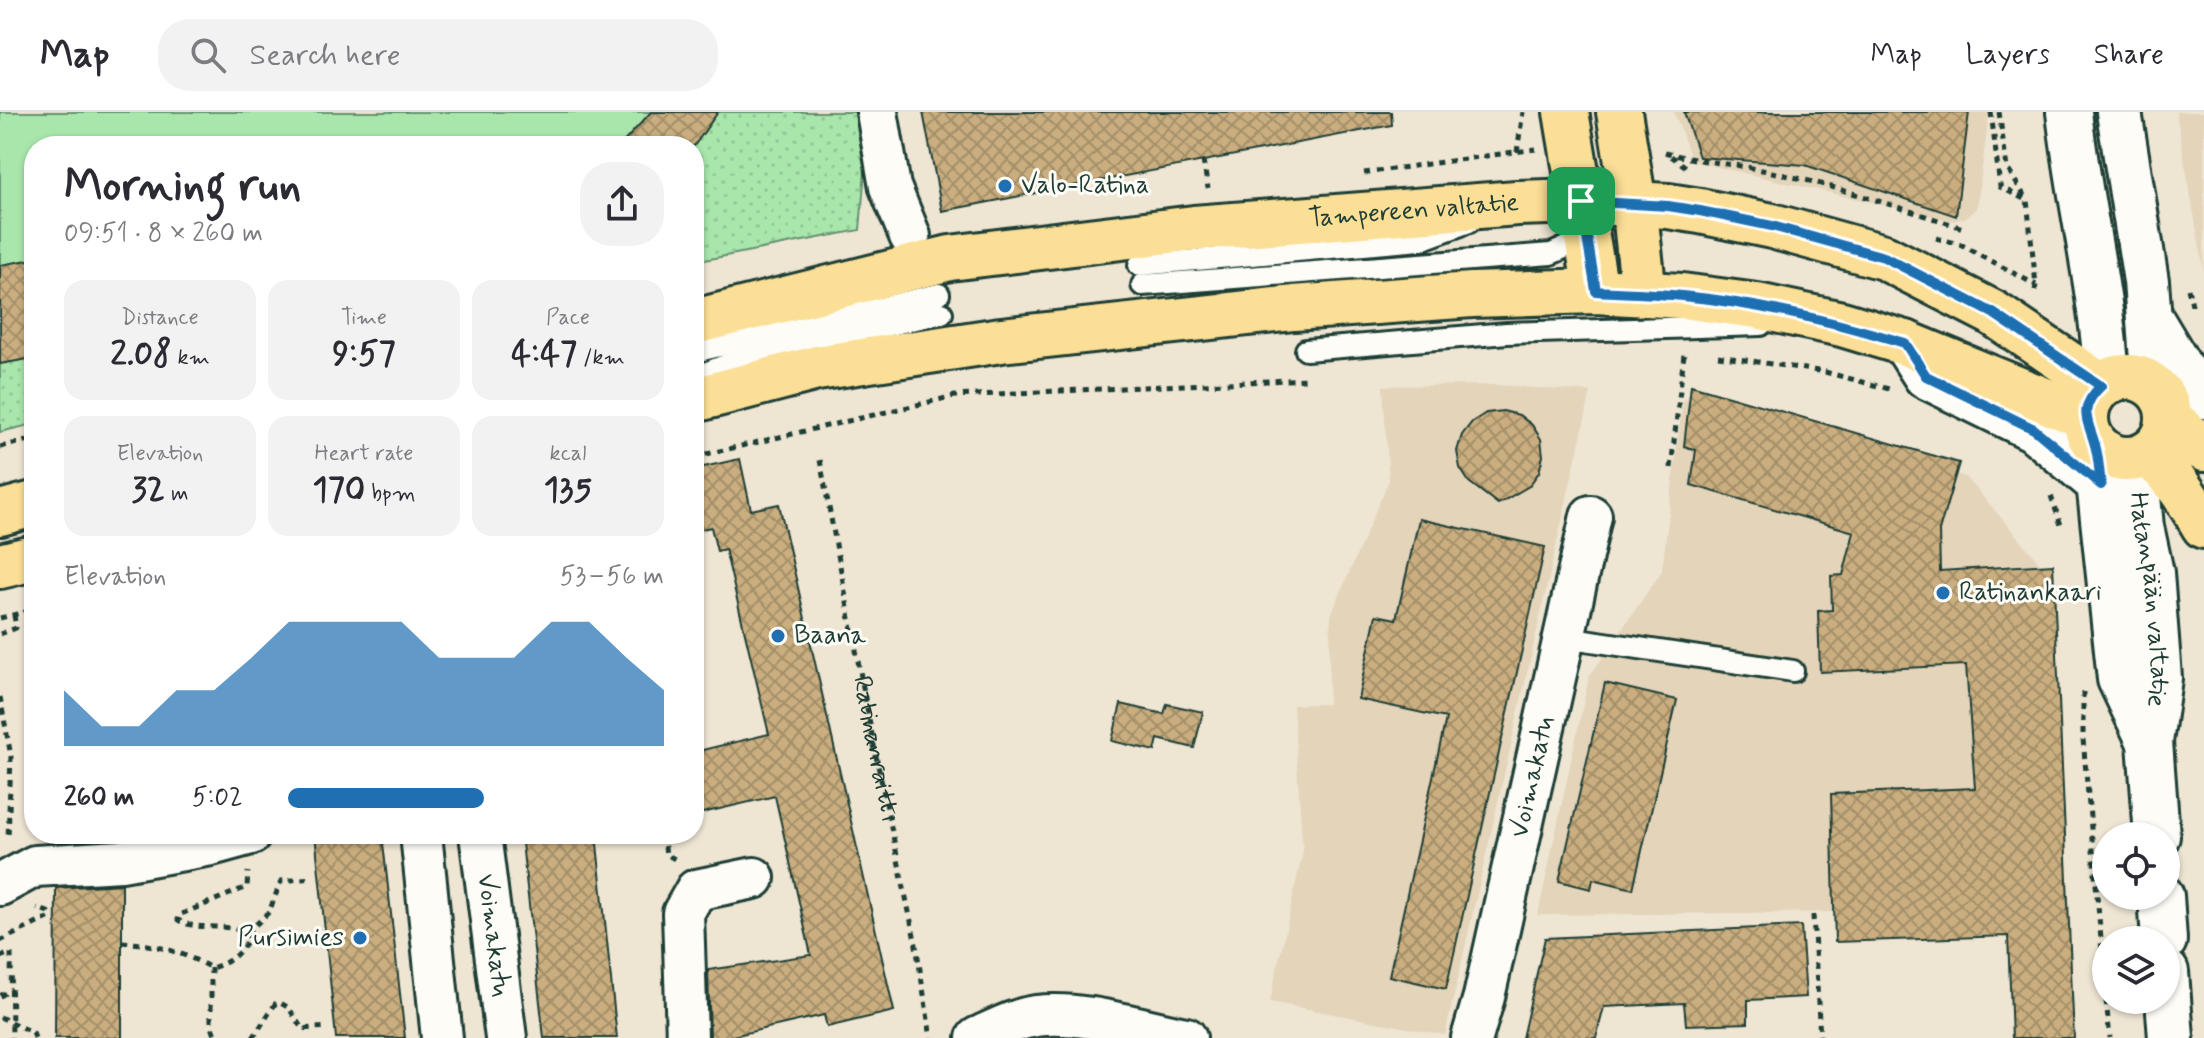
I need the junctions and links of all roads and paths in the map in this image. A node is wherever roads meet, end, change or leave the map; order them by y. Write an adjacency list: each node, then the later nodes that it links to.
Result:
1 (877, 112): 17 (street)
2 (1523, 112): 9 (path)
3 (1566, 112): 15 (main road)
4 (1619, 112): 10 (main road)
5 (1991, 112): 13 (path)
6 (1999, 112): 13 (path)
7 (2069, 112): 36 (main road, Hatanpään valtatie)
8 (2119, 112): 37 (main road, Hatanpään valtatie)
9 (1517, 152)
10 (1647, 154): 15 (main road); 16 (path)
11 (1203, 161): 12 (path)
12 (1210, 194)
13 (2027, 200): 19 (path)
14 (1517, 203): 15 (main road, Tampereen valtatie); 15 (lane); 23 (main road, Tampereen valtatie)
15 (1603, 210): 20 (main road); 21 (main road); 36 (main road, Tampereen valtatie)
16 (1963, 228)
17 (910, 236)
18 (2187, 280): 22 (path)
19 (2036, 285)
20 (1596, 291): 21 (main road); 35 (main road)
21 (1644, 294): 24 (main road)
22 (2194, 313)
23 (704, 320)
24 (1842, 324): 25 (main road); 27 (lane)
25 (1905, 343): 36 (main road); 36 (main road)
26 (704, 350): 32 (lane)
27 (1306, 350)
28 (1669, 353): 29 (path)
29 (1684, 353): 30 (path); 43 (path)
30 (1696, 354)
31 (1708, 355): 34 (path)
32 (704, 373)
33 (1315, 379): 41 (path)
34 (1895, 391)
35 (704, 397)
36 (2098, 422): 37 (main road); 37 (main road); 60 (main road, Hatanpään valtatie)
37 (2163, 422): 40 (main road); 48 (main road); 60 (main road, Hatanpään valtatie)
38 (24, 441): 39 (path)
39 (0, 447)
40 (2204, 449)
41 (704, 455)
42 (820, 460): 91 (path, Ratinanraitti)
43 (1671, 468)
44 (2048, 487): 49 (path)
45 (24, 507): 46 (main road)
46 (0, 513)
47 (1591, 516): 56 (street, Voimakatu)
48 (2204, 526)
49 (2063, 531)
50 (24, 560): 51 (main road)
51 (0, 566)
52 (24, 612): 53 (path)
53 (14, 615): 54 (path); 55 (path)
54 (0, 618)
55 (0, 634)
56 (1565, 637): 57 (lane); 94 (street, Voimakatu)
57 (1793, 671)
58 (2082, 687): 71 (path)
59 (0, 697): 68 (path)
60 (2150, 742): 61 (main road, Hatanpään valtatie)
61 (2156, 822)
62 (197, 844): 68 (street)
63 (231, 844): 72 (path)
64 (422, 844): 88 (street)
65 (481, 844): 89 (street, Voimakatu)
66 (312, 878): 72 (path)
67 (754, 878): 90 (street)
68 (4, 883)
69 (48, 912): 73 (path)
70 (1813, 915): 95 (path)
71 (2100, 926)
72 (247, 933): 76 (path)
73 (0, 941)
74 (122, 942): 76 (path)
75 (0, 957): 77 (path)
76 (211, 968): 86 (path)
77 (12, 989): 78 (path); 82 (path)
78 (0, 996)
79 (2108, 1014): 96 (path)
80 (2169, 1014): 97 (main road)
81 (0, 1017): 82 (path)
82 (12, 1025): 84 (path); 85 (path)
83 (328, 1027): 87 (path)
84 (12, 1038)
85 (35, 1038)
86 (216, 1038)
87 (253, 1038)
88 (442, 1038)
89 (506, 1038)
90 (687, 1038)
91 (931, 1038)
92 (977, 1038): 93 (street)
93 (1186, 1038)
94 (1472, 1038)
95 (1820, 1038)
96 (2110, 1038)
97 (2171, 1038)

